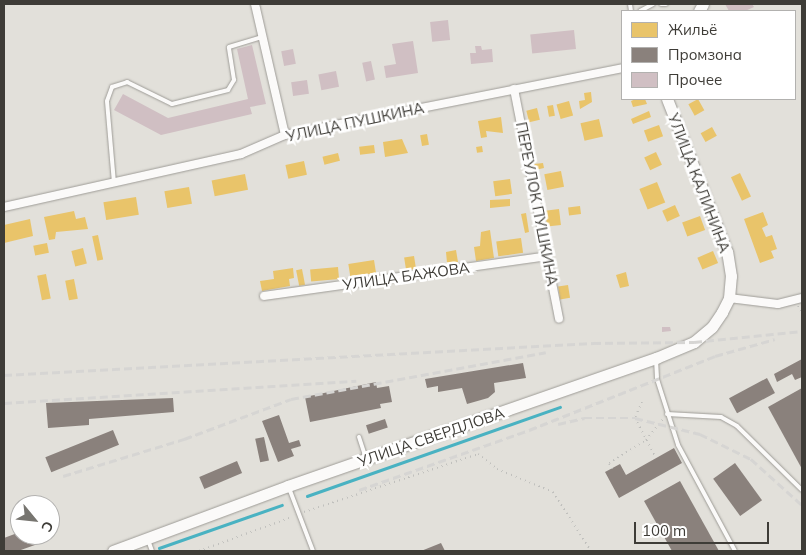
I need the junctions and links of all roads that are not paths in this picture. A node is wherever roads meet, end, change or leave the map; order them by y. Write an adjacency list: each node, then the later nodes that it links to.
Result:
1 (255, 4): 6 (street)
2 (653, 4): 5 (lane)
3 (661, 4): 4 (lane)
4 (666, 4)
5 (642, 10)
6 (262, 37): 10 (street); 11 (lane)
7 (621, 68): 8 (street, УЛИЦА ПУШКИНА)
8 (514, 89): 10 (street, УЛИЦА ПУШКИНА); 13 (street, ПЕРЕУЛОК ПУШКИНА)
9 (667, 100): 15 (main road, УЛИЦА КАЛИНИНА)
10 (285, 135): 11 (street, УЛИЦА ПУШКИНА)
11 (114, 183): 12 (street, УЛИЦА ПУШКИНА)
12 (4, 206)
13 (547, 256): 14 (street, УЛИЦА БАЖОВА); 17 (street, ПЕРЕУЛОК ПУШКИНА)
14 (264, 296)
15 (729, 298): 16 (street); 18 (main road, УЛИЦА СВЕРДЛОВА)
16 (802, 298)
17 (559, 319)
18 (656, 358): 19 (lane); 21 (main road, УЛИЦА СВЕРДЛОВА)
19 (667, 414): 23 (lane); 27 (lane)
20 (359, 437): 21 (lane)
21 (367, 460): 22 (main road, УЛИЦА СВЕРДЛОВА)
22 (288, 486): 24 (main road, УЛИЦА СВЕРДЛОВА); 26 (lane)
23 (802, 490)
24 (150, 546): 25 (main road, УЛИЦА СВЕРДЛОВА)
25 (113, 551)
26 (313, 551)
27 (735, 551)

